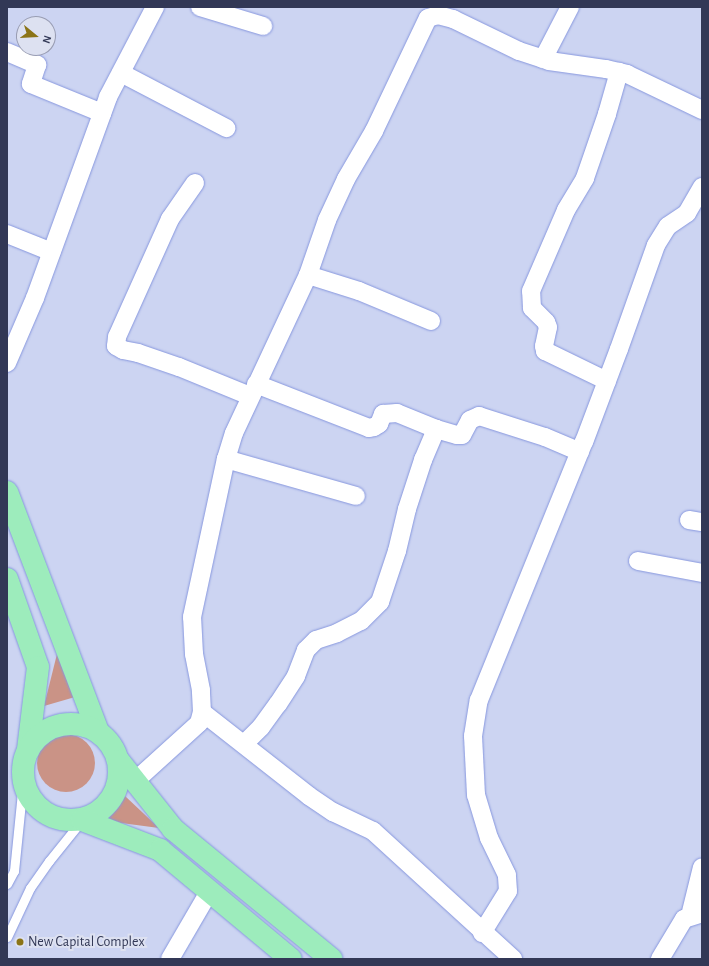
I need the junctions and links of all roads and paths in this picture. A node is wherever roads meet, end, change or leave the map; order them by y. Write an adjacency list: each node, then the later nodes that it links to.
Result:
1 (155, 7): 8 (street)
2 (200, 7): 4 (street)
3 (570, 7): 6 (street)
4 (264, 26)
5 (7, 52): 10 (street)
6 (543, 59): 7 (street); 16 (street)
7 (619, 72): 9 (street); 19 (street)
8 (121, 73): 10 (street); 11 (street)
9 (702, 110)
10 (102, 113): 15 (street)
11 (226, 128)
12 (195, 183): 20 (street)
13 (702, 187): 19 (street)
14 (7, 234): 15 (street)
15 (52, 252): 18 (street)
16 (308, 275): 17 (street); 20 (street)
17 (430, 321)
18 (7, 363)
19 (607, 381): 22 (street)
20 (253, 390): 21 (street); 23 (street)
21 (436, 429): 22 (street); 31 (street)
22 (580, 452): 41 (street)
23 (226, 459): 25 (street); 29 (street)
24 (7, 492): 30 (main road)
25 (356, 496)
26 (638, 562): 27 (street)
27 (702, 573)
28 (7, 580): 32 (main road)
29 (202, 712): 31 (street); 35 (street)
30 (98, 731): 32 (main road); 33 (main road)
31 (244, 744): 41 (street)
32 (28, 750): 34 (main road)
33 (119, 762): 35 (main road); 36 (main road)
34 (24, 782): 36 (main road); 38 (lane)
35 (134, 782): 46 (main road)
36 (82, 820): 39 (main road); 42 (lane)
37 (702, 867): 40 (street)
38 (7, 884)
39 (209, 892): 44 (street); 45 (main road)
40 (696, 914): 43 (street)
41 (482, 933): 47 (street)
42 (7, 938)
43 (665, 957)
44 (170, 959)
45 (291, 959)
46 (331, 959)
47 (513, 959)

